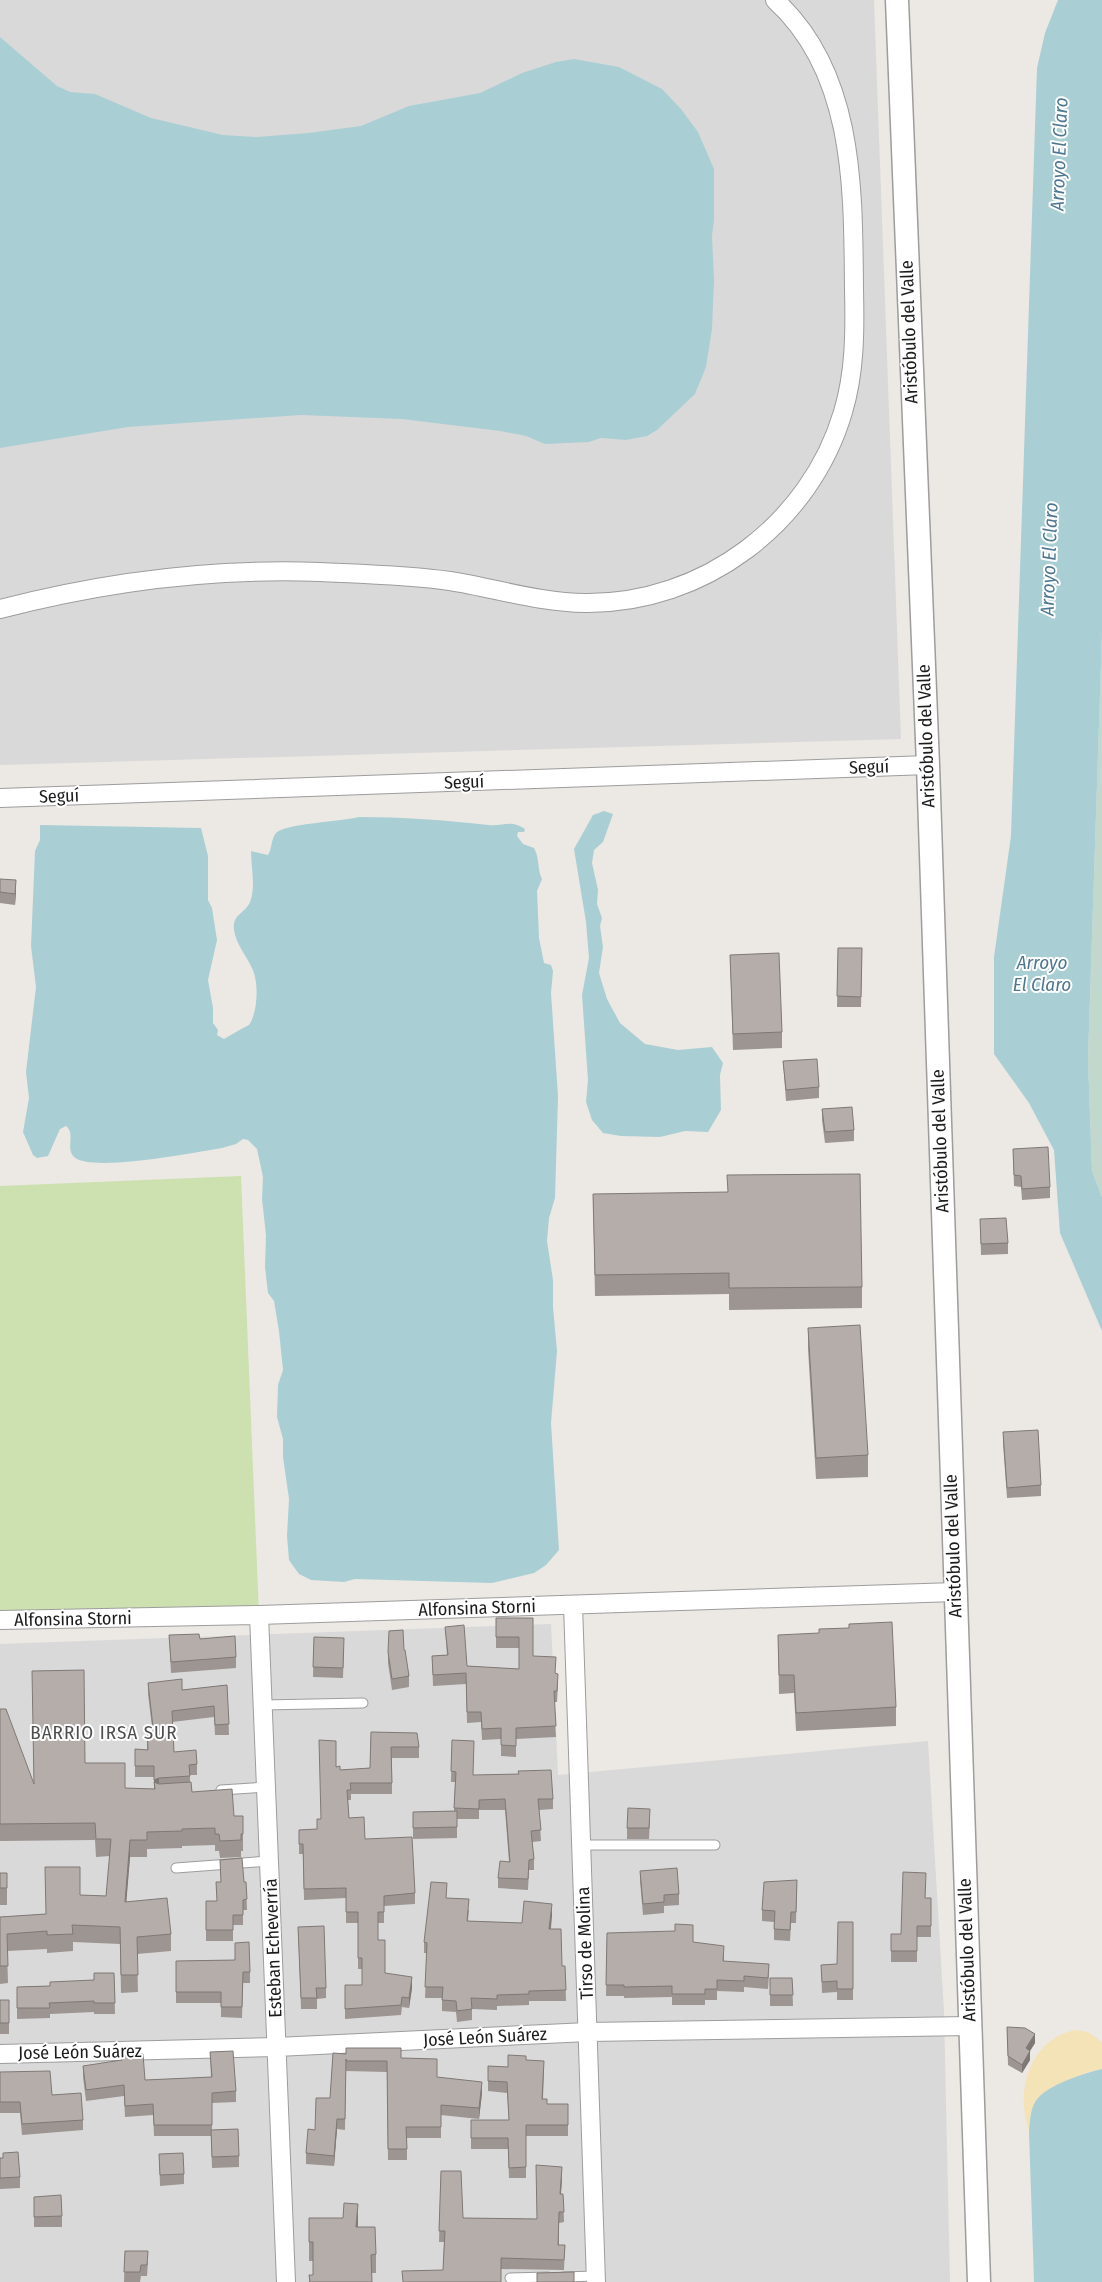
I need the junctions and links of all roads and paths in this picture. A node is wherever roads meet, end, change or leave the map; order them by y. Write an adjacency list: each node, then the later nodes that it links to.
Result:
1 (897, 0): 4 (street, Aristóbulo del Valle)
2 (781, 4): 3 (street)
3 (0, 609)
4 (928, 765): 5 (street, Seguí); 6 (street, Aristóbulo del Valle)
5 (0, 798)
6 (955, 1592): 7 (street, Alfonsina Storni); 18 (street, Aristóbulo del Valle)
7 (573, 1605): 8 (street, Alfonsina Storni); 15 (street, Tirso de Molina)
8 (259, 1615): 9 (street, Alfonsina Storni); 11 (street, Esteban Echeverría)
9 (0, 1620)
10 (363, 1703): 11 (lane)
11 (263, 1706): 12 (street, Esteban Echeverría)
12 (266, 1787): 13 (lane); 16 (street, Esteban Echeverría)
13 (208, 1791)
14 (715, 1845): 15 (lane)
15 (582, 1846): 19 (street, Tirso de Molina)
16 (269, 1861): 17 (lane); 20 (street, Esteban Echeverría)
17 (176, 1868)
18 (970, 2026): 19 (street, José León Suárez); 25 (street, Aristóbulo del Valle)
19 (588, 2032): 20 (street, José León Suárez); 23 (street, Tirso de Molina)
20 (277, 2047): 21 (street, José León Suárez); 24 (street, Esteban Echeverría)
21 (0, 2054)
22 (510, 2278): 23 (lane)
23 (596, 2279)
24 (286, 2282)
25 (979, 2282)

